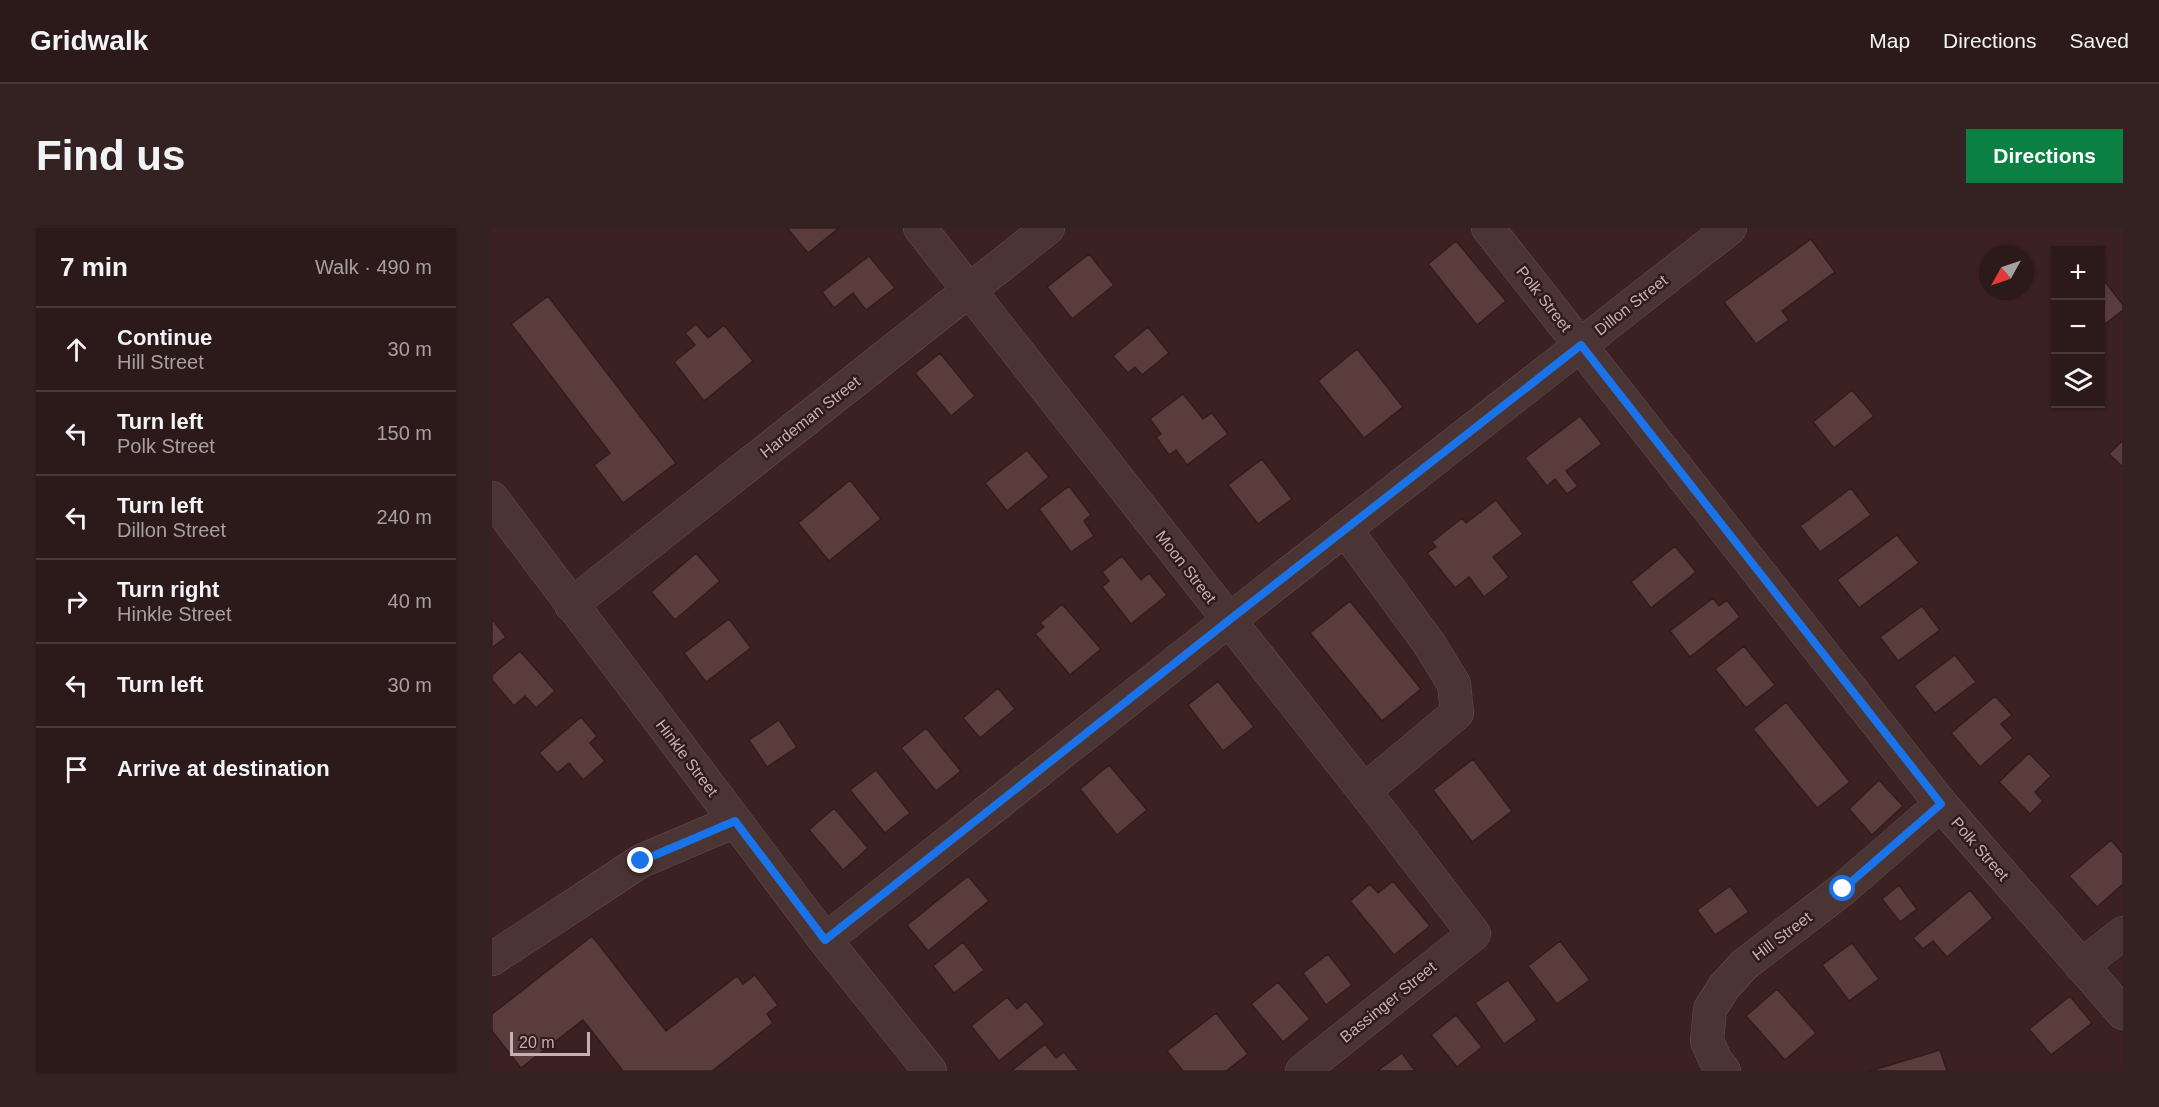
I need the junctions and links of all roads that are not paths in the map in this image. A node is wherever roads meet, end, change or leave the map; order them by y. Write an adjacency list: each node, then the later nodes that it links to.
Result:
1 (920, 228): 5 (street, Moon Street)
2 (1048, 228): 5 (street, Hardeman Street)
3 (1488, 228): 6 (street, Polk Street)
4 (1730, 228): 6 (street, Dillon Street)
5 (968, 291): 9 (street, Hardeman Street); 10 (street, Moon Street)
6 (1581, 345): 8 (street, Dillon Street); 12 (street, Polk Street)
7 (492, 498): 9 (street, Hinkle Street)
8 (1345, 529): 10 (street, Dillon Street); 11 (street)
9 (571, 605): 13 (street, Hinkle Street)
10 (1228, 621): 11 (street, Moon Street); 16 (street, Dillon Street)
11 (1364, 791): 15 (street, Moon Street)
12 (1941, 804): 18 (street, Polk Street); 22 (street, Hill Street)
13 (735, 821): 16 (street, Hinkle Street); 17 (street)
14 (2123, 933): 18 (street)
15 (1474, 934): 21 (street, Bassinger Street)
16 (825, 940): 20 (street, Hinkle Street)
17 (492, 959)
18 (2081, 966): 19 (street, Polk Street)
19 (2123, 1013)
20 (930, 1071)
21 (1302, 1071)
22 (1724, 1071)

